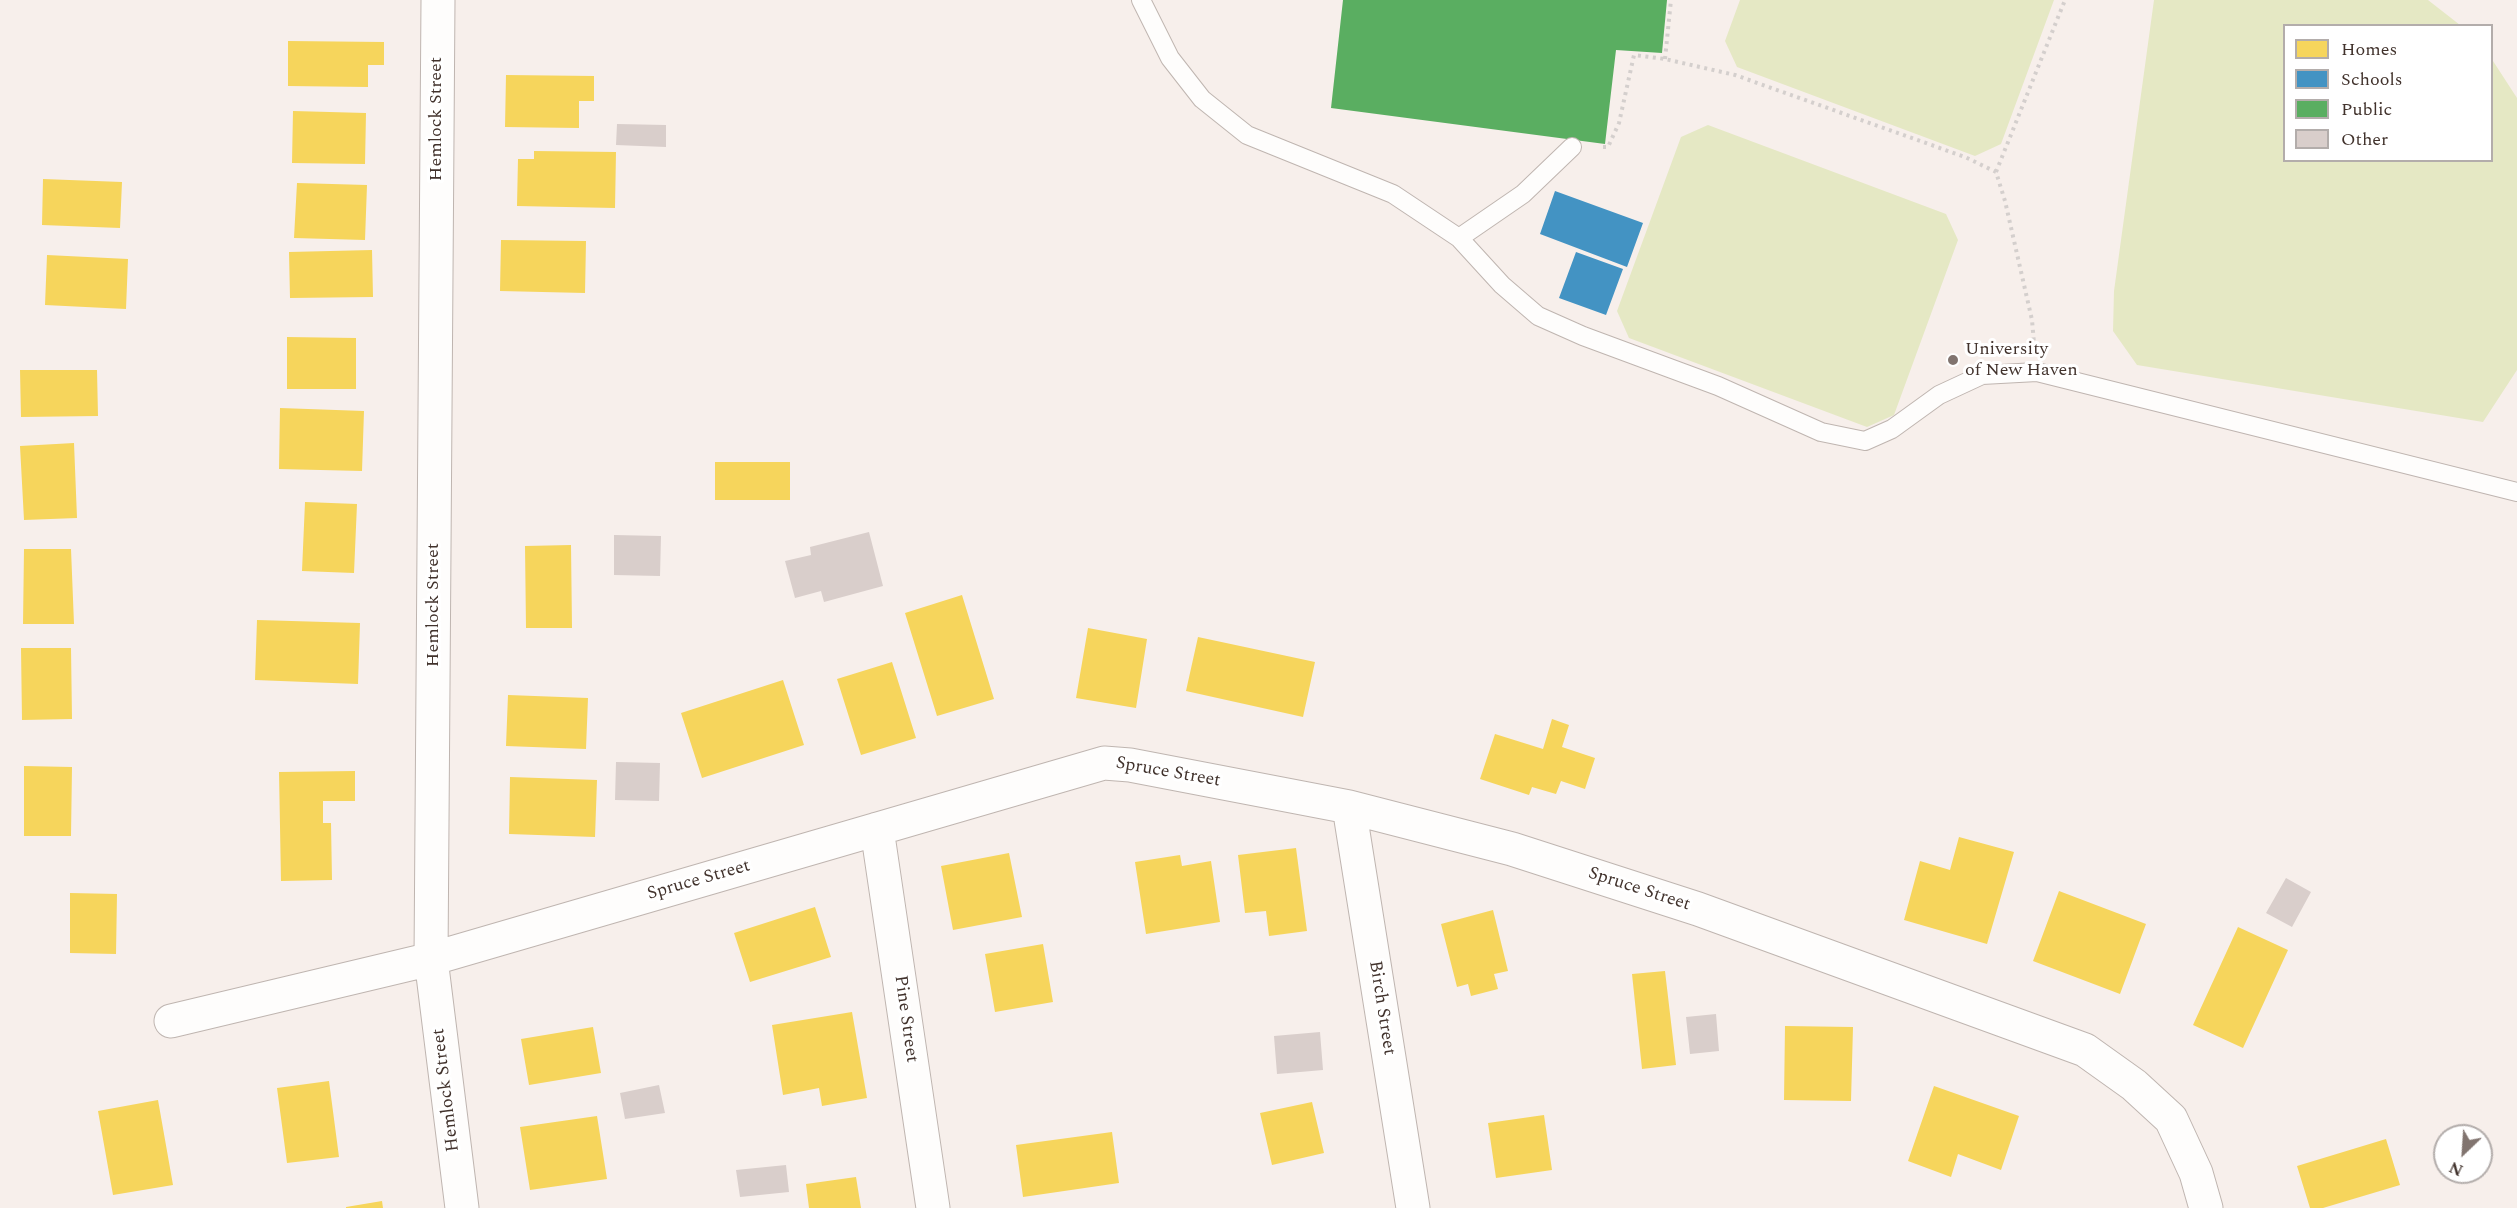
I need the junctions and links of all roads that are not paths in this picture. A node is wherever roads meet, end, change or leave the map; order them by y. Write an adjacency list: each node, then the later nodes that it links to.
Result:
1 (438, 0): 8 (street, Hemlock Street)
2 (1141, 0): 4 (lane)
3 (1572, 147): 4 (lane)
4 (1459, 238): 5 (lane)
5 (2517, 492)
6 (1349, 807): 7 (street, Spruce Street); 12 (street, Birch Street); 13 (street, Spruce Street)
7 (877, 829): 8 (street, Spruce Street); 11 (street, Pine Street)
8 (431, 959): 9 (street, Spruce Street); 10 (street, Hemlock Street)
9 (171, 1021)
10 (462, 1208)
11 (933, 1208)
12 (1413, 1208)
13 (2206, 1208)

